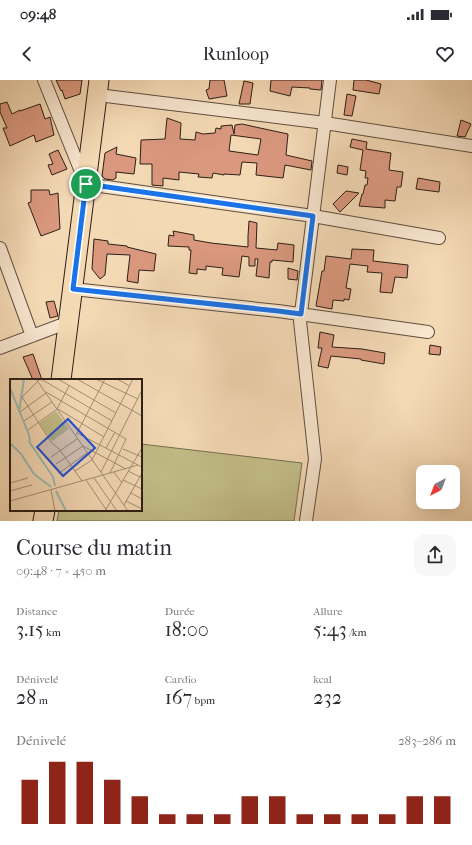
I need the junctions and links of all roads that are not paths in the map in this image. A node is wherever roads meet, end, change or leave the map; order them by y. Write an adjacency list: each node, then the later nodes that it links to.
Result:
1 (44, 80): 6 (street)
2 (330, 80): 4 (street)
3 (98, 88): 4 (street); 6 (main road)
4 (325, 124): 5 (street); 7 (street)
5 (472, 146)
6 (86, 184): 7 (street); 10 (main road)
7 (313, 216): 8 (street); 11 (street)
8 (439, 238)
9 (0, 248): 14 (street)
10 (73, 289): 11 (street); 12 (main road)
11 (301, 314): 13 (street); 19 (street)
12 (69, 322): 14 (street); 16 (main road)
13 (428, 332)
14 (32, 336): 15 (street)
15 (0, 348)
16 (61, 379)
17 (45, 511): 18 (main road)
18 (43, 521)
19 (306, 521)

